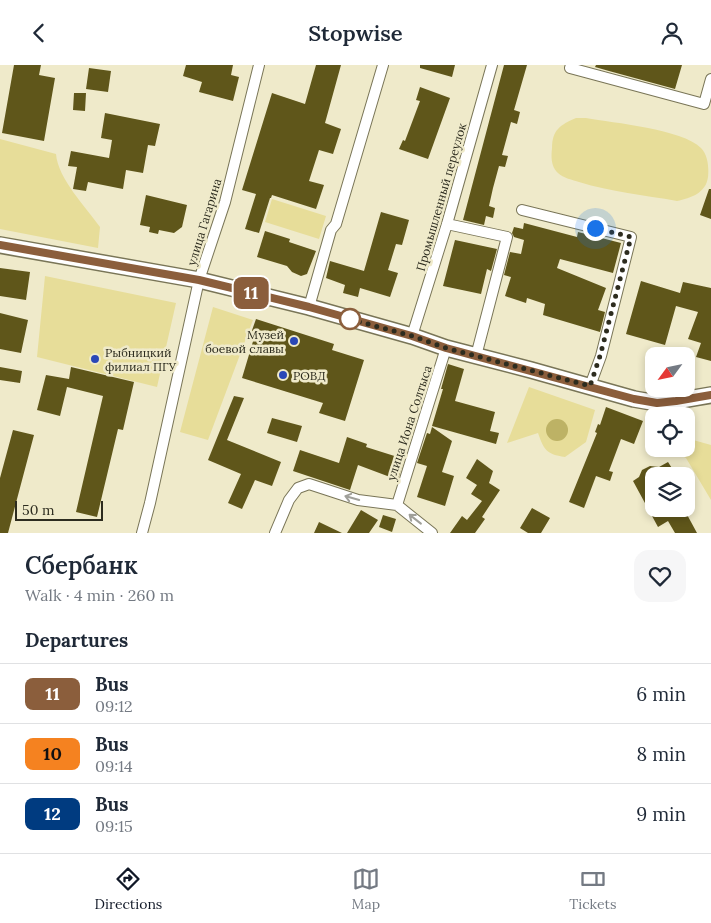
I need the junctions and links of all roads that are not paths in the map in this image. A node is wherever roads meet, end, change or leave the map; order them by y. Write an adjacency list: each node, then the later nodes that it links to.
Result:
1 (258, 65): 9 (street, улица Гагарина)
2 (383, 65): 10 (street)
3 (492, 65): 7 (street, Промышленный переулок)
4 (571, 65): 5 (street)
5 (711, 79)
6 (522, 210): 14 (street)
7 (447, 224): 11 (street, Промышленный переулок); 13 (street)
8 (0, 245): 9 (main road)
9 (199, 280): 10 (main road); 17 (street, улица Гагарина)
10 (309, 307): 11 (main road)
11 (412, 336): 12 (main road)
12 (446, 348): 13 (main road); 16 (street, улица Иона Солтыса)
13 (476, 356): 14 (main road)
14 (590, 386): 15 (main road)
15 (711, 395)
16 (397, 505): 18 (street, one-way to 18); 19 (street, one-way to 16)
17 (142, 533)
18 (276, 533)
19 (432, 533)

